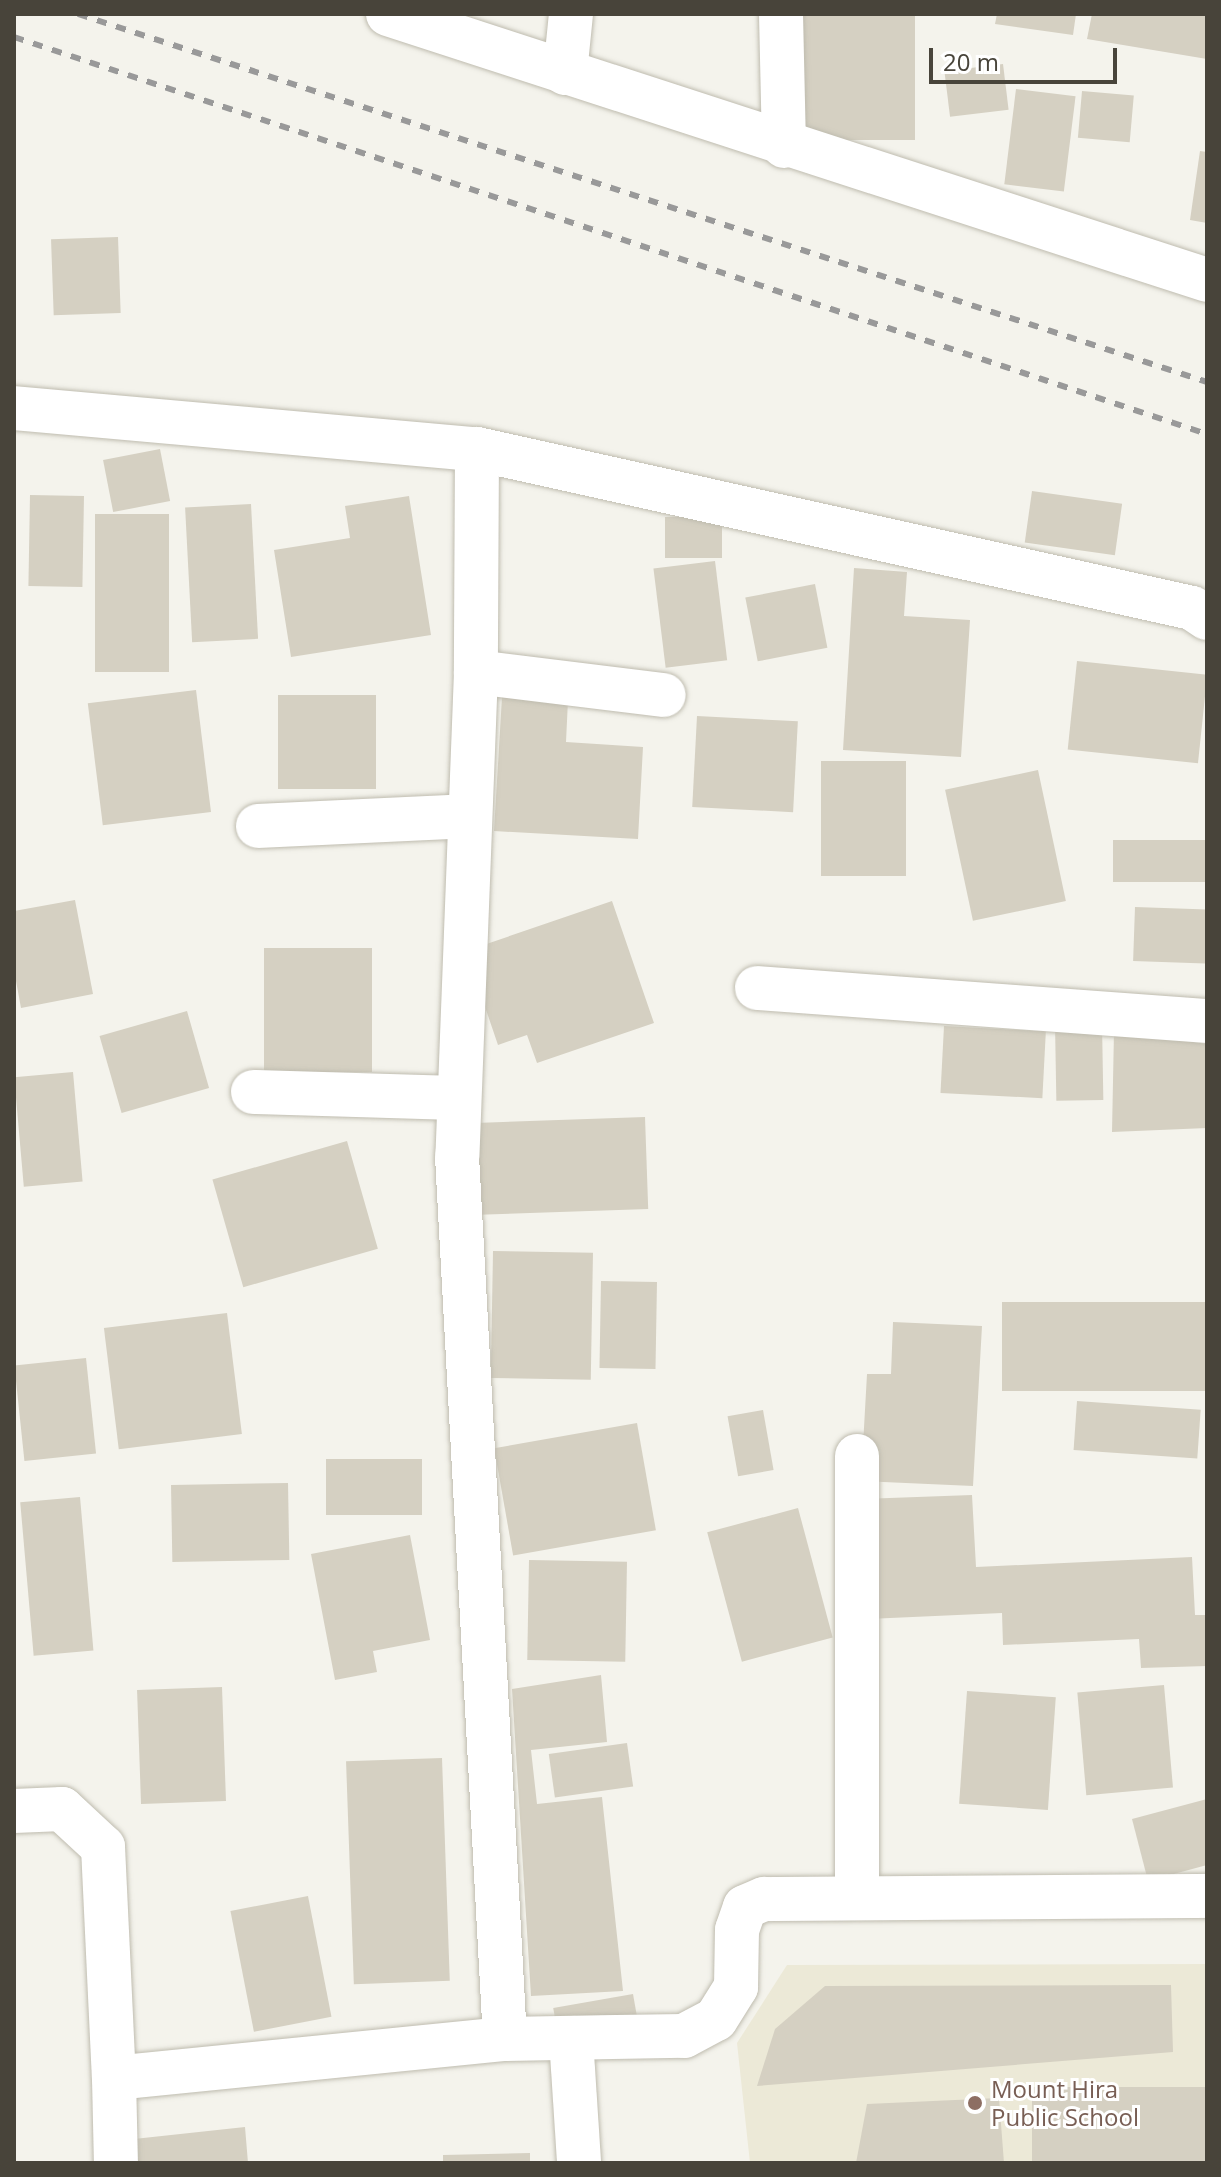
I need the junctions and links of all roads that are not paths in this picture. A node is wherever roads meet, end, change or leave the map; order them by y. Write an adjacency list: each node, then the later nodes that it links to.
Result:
1 (388, 14): 4 (street)
2 (571, 14): 4 (street)
3 (781, 14): 5 (street)
4 (565, 73): 5 (street)
5 (784, 146): 6 (street)
6 (1207, 280)
7 (14, 408): 8 (street)
8 (477, 449): 9 (street); 10 (street)
9 (1207, 618)
10 (476, 672): 11 (street); 12 (street)
11 (664, 695)
12 (470, 816): 13 (street); 17 (street)
13 (258, 826)
14 (757, 988): 15 (street)
15 (1207, 1021)
16 (253, 1092): 17 (street)
17 (459, 1098): 23 (street)
18 (857, 1456): 21 (street)
19 (14, 1811): 24 (street)
20 (1207, 1896): 21 (street)
21 (857, 1898): 22 (street)
22 (571, 2038): 23 (street); 26 (street)
23 (505, 2039): 24 (street)
24 (114, 2078): 25 (street)
25 (116, 2163)
26 (579, 2163)

